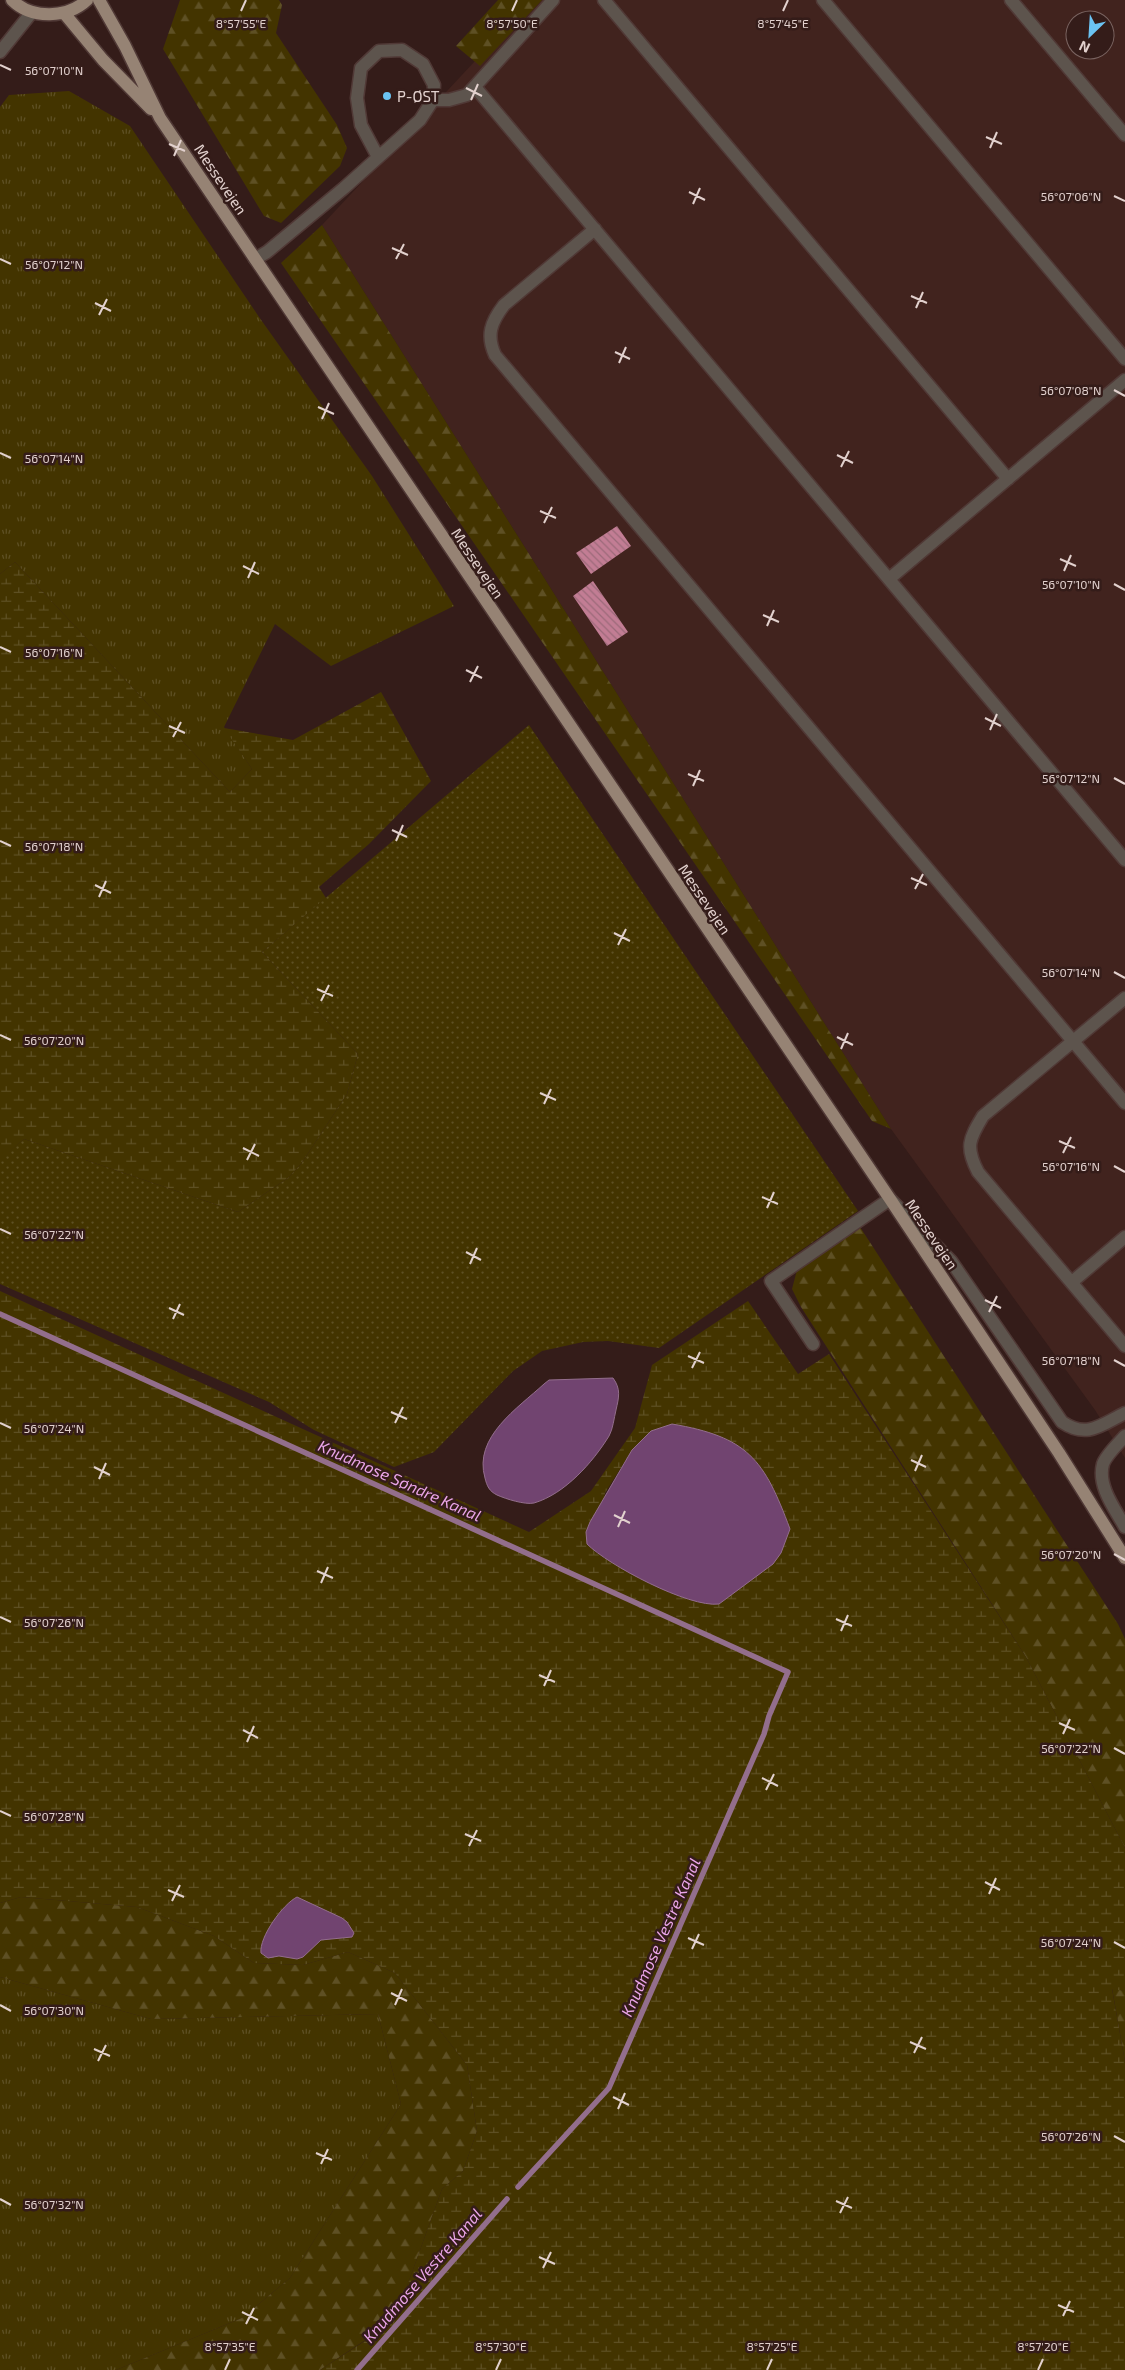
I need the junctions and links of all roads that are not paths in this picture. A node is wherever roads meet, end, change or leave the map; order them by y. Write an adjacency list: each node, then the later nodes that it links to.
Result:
1 (12, 0): 8 (main road)
2 (88, 0): 9 (main road)
3 (99, 0): 13 (main road, Messevejen)
4 (553, 0): 11 (street)
5 (604, 0): 20 (street)
6 (823, 0): 18 (street)
7 (1011, 0): 14 (street)
8 (32, 12): 9 (main road); 10 (street)
9 (64, 13): 13 (main road, Messevejen)
10 (0, 52)
11 (475, 87): 12 (street); 16 (street)
12 (433, 100): 15 (street); 15 (street)
13 (160, 118): 17 (main road, Messevejen)
14 (1125, 135)
15 (378, 157): 17 (street)
16 (595, 229): 21 (street); 24 (street)
17 (255, 259): 26 (main road, Messevejen)
18 (1125, 359)
19 (1125, 380): 20 (street)
20 (1008, 479): 21 (street)
21 (889, 579): 22 (street)
22 (1125, 860)
23 (1125, 998): 24 (street)
24 (1073, 1041): 25 (street); 28 (street)
25 (1125, 1102)
26 (890, 1199): 29 (street); 31 (street); 34 (main road, Messevejen)
27 (1125, 1237): 28 (street)
28 (1072, 1282): 30 (street)
29 (813, 1344)
30 (1125, 1346)
31 (1125, 1413)
32 (1125, 1436): 33 (street)
33 (1125, 1527)
34 (1125, 1558)

